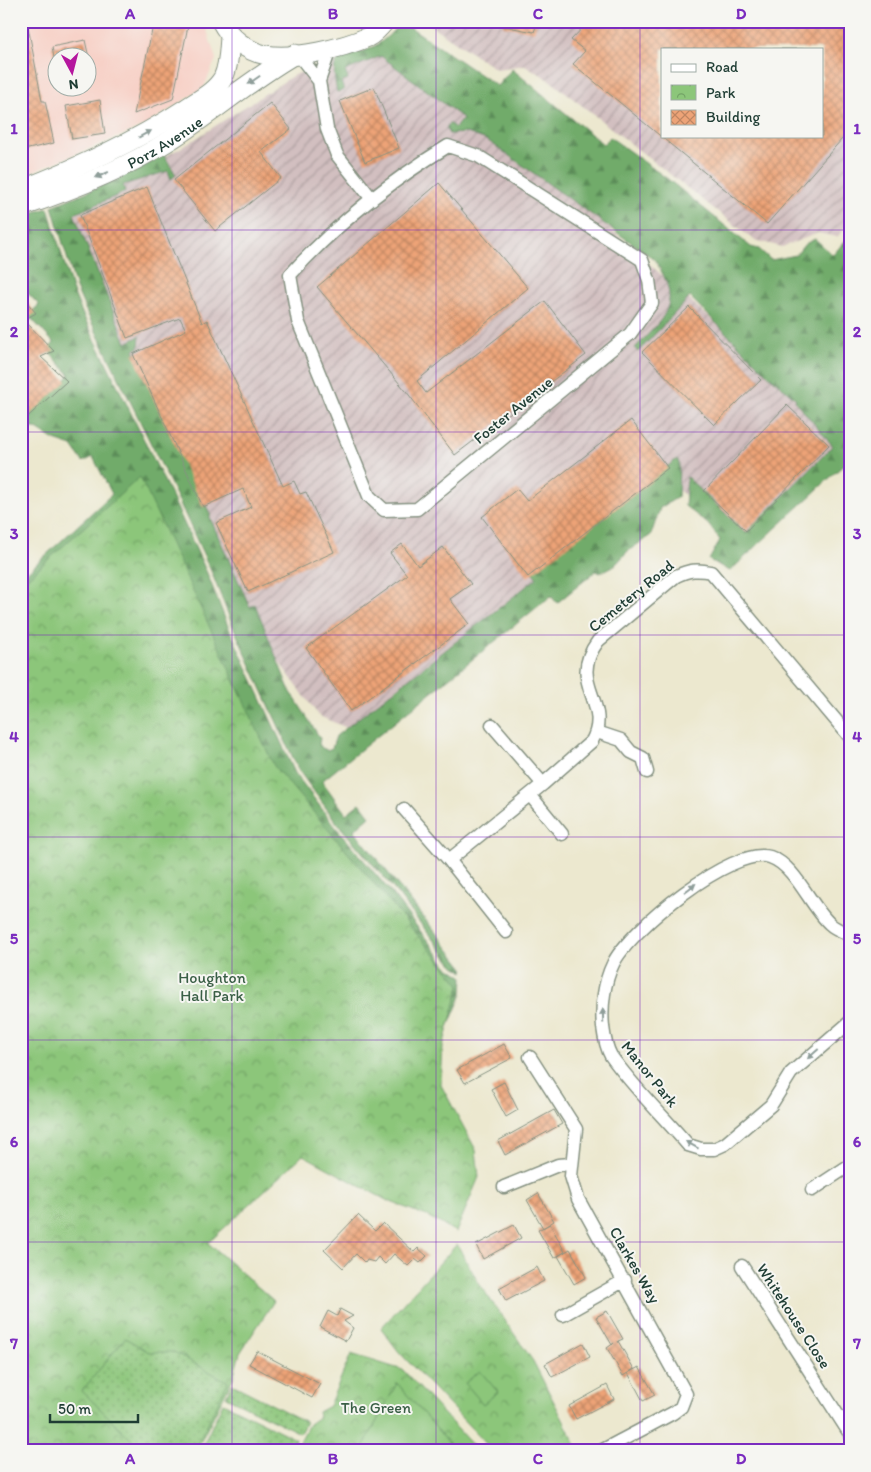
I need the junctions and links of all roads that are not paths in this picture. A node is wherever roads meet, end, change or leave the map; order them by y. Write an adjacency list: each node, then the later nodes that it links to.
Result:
1 (385, 21): 3 (main road)
2 (226, 29): 4 (main road); 6 (main road, Porz Avenue, one-way to 2)
3 (330, 49): 4 (main road); 5 (street)
4 (297, 54): 5 (street); 8 (main road, Porz Avenue, one-way to 8)
5 (319, 81): 7 (street)
6 (21, 190)
7 (372, 199): 7 (street, Foster Avenue)
8 (21, 207)
9 (492, 725): 13 (street)
10 (847, 730): 11 (street, Cemetery Road)
11 (597, 732): 12 (street); 13 (street)
12 (647, 772)
13 (543, 784): 14 (street)
14 (530, 795): 16 (street); 17 (street)
15 (404, 808): 17 (street)
16 (562, 834)
17 (449, 860): 18 (street)
18 (506, 932)
19 (850, 935): 20 (street, Manor Park, one-way to 19)
20 (850, 1022)
21 (530, 1057): 22 (street, Clarkes Way)
22 (572, 1164): 24 (street); 27 (street, Clarkes Way)
23 (850, 1165): 25 (street)
24 (504, 1187)
25 (812, 1190)
26 (742, 1266): 29 (street, Whitehouse Close)
27 (625, 1280): 28 (street); 30 (street, Clarkes Way)
28 (563, 1315)
29 (850, 1434)
30 (601, 1451)

